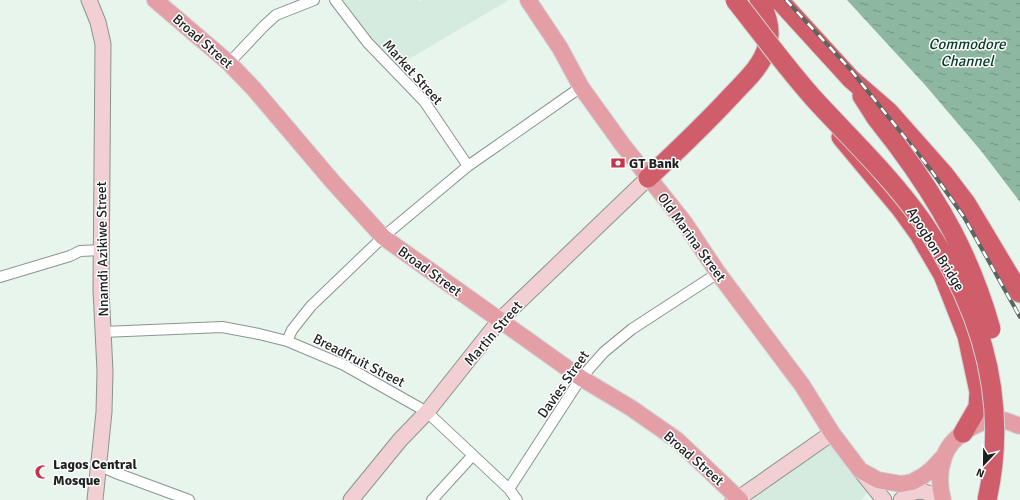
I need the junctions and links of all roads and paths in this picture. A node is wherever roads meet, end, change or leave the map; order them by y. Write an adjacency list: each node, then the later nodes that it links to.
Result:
1 (89, 0): 16 (main road, Nnamdi Azikiwe Street)
2 (156, 0): 9 (main road, Broad Street)
3 (314, 0): 9 (street)
4 (335, 0): 13 (street, Market Street)
5 (528, 0): 11 (main road, Old Marina Street)
6 (735, 0): 12 (highway, bridge)
7 (759, 0): 14 (highway)
8 (779, 0): 10 (highway)
9 (229, 62): 15 (main road, Broad Street)
10 (851, 79): 19 (highway); 44 (highway, Apogbon Bridge, bridge)
11 (581, 87): 13 (street); 14 (main road, Old Marina Street)
12 (815, 100): 27 (highway, bridge); 43 (highway, Apogbon Bridge, bridge)
13 (468, 166): 15 (street)
14 (648, 178): 17 (main road, Old Marina Street); 20 (main road, Martin Street)
15 (383, 237): 20 (main road, Broad Street); 22 (street)
16 (102, 250): 18 (street); 21 (main road, Nnamdi Azikiwe Street)
17 (718, 273): 23 (street, Davies Street); 26 (main road, Old Marina Street)
18 (0, 277)
19 (1020, 294)
20 (500, 320): 23 (main road, Broad Street); 24 (main road, Martin Street)
21 (103, 332): 22 (street, Breadfruit Street); 30 (main road, Nnamdi Azikiwe Street)
22 (287, 341): 24 (street, Breadfruit Street)
23 (581, 378): 32 (street, Davies Street); 33 (main road, Broad Street)
24 (427, 412): 28 (street, Breadfruit Street); 36 (main road, Martin Street)
25 (1020, 426): 27 (main road, Old Marina Street)
26 (832, 433): 31 (main road, Old Marina Street); 33 (main road)
27 (963, 433): 29 (main road, Old Marina Street)
28 (473, 455): 32 (street, Breadfruit Street); 37 (street)
29 (944, 456): 31 (main road, Old Marina Street); 42 (main road)
30 (99, 462): 34 (main road, Nnamdi Azikiwe Street); 35 (street)
31 (860, 470): 39 (main road, Old Marina Street)
32 (509, 489): 38 (street, Breadfruit Street)
33 (737, 499)
34 (95, 500)
35 (189, 500)
36 (350, 500)
37 (432, 500)
38 (517, 500)
39 (884, 500)
40 (901, 500): 41 (main road)
41 (939, 500)
42 (943, 500)
43 (987, 500)
44 (1000, 500)

